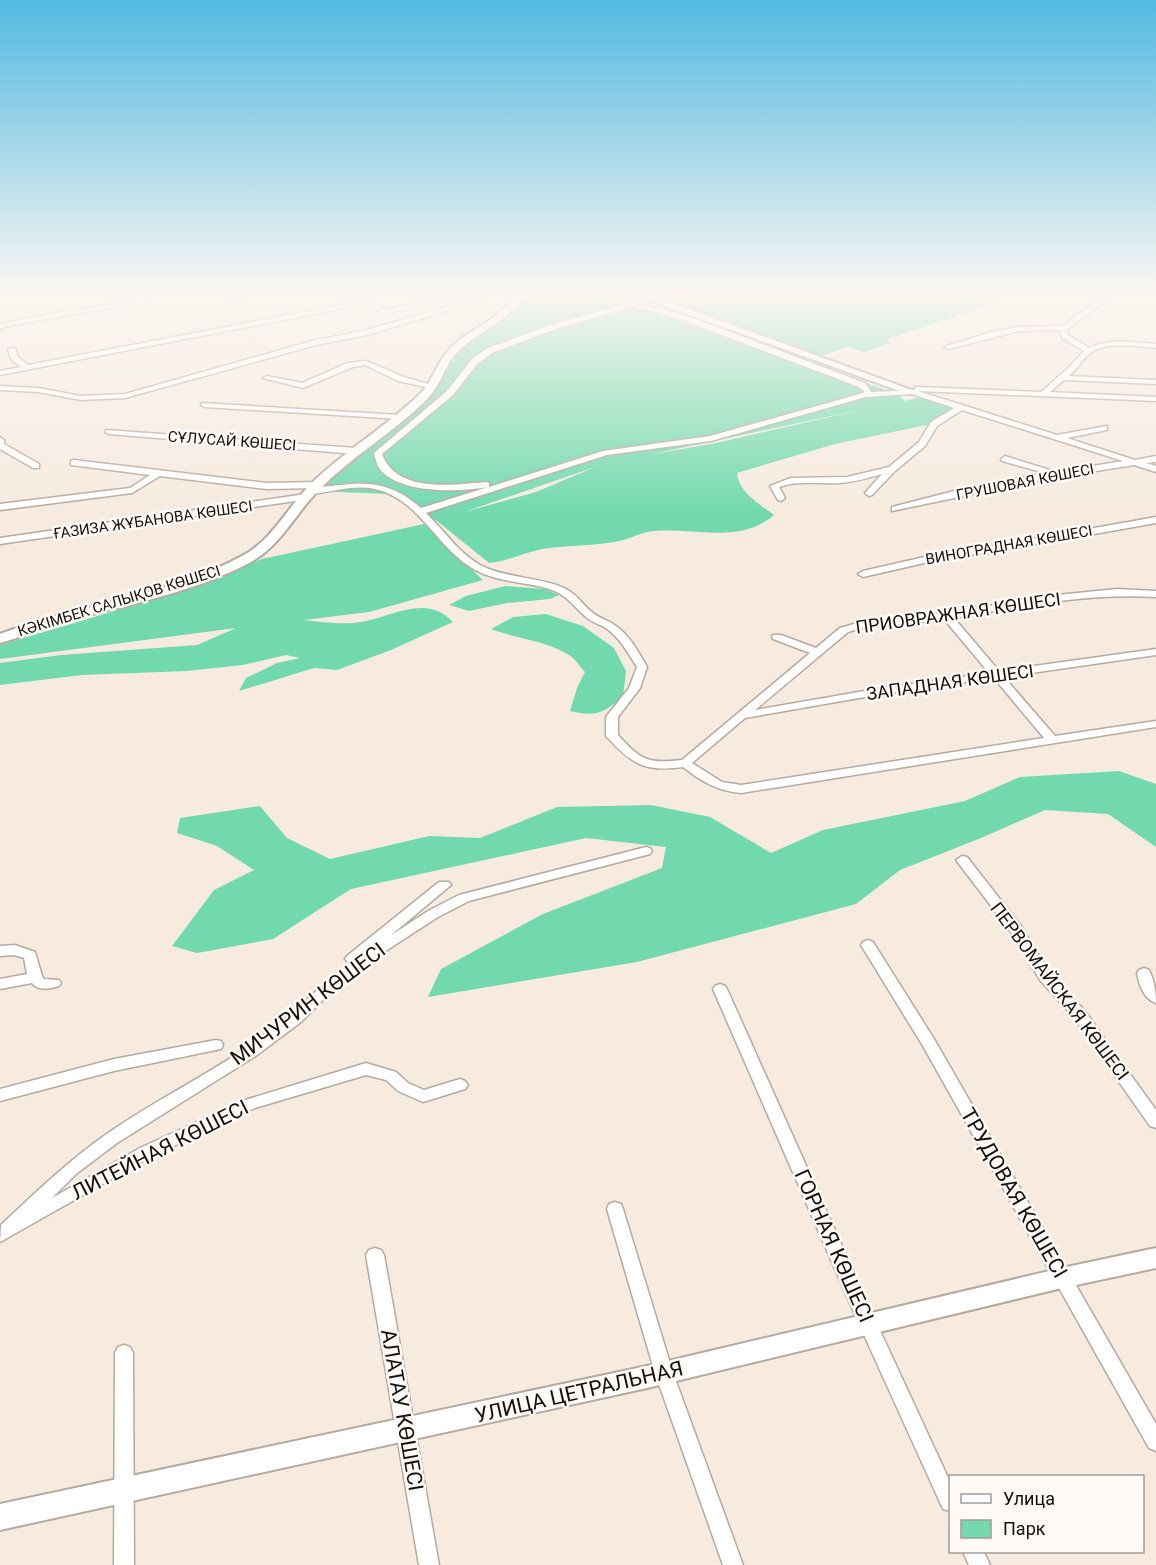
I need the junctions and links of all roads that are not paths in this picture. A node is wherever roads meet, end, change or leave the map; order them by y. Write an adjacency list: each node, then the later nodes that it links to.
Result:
1 (26, 367): 10 (street)
2 (229, 367): 15 (street)
3 (346, 367): 11 (street)
4 (375, 367): 14 (street)
5 (443, 367): 14 (street, КӘКІМБЕК САЛЫҚОВ КӨШЕСІ)
6 (472, 367): 39 (street)
7 (814, 367): 19 (street)
8 (843, 367): 16 (street)
9 (1073, 367): 12 (street)
10 (0, 373)
11 (267, 378)
12 (1063, 378): 13 (street); 18 (street)
13 (1156, 382)
14 (432, 386): 23 (street, КӘКІМБЕК САЛЫҚОВ КӨШЕСІ)
15 (0, 388)
16 (902, 388): 17 (street); 18 (street)
17 (912, 392): 19 (street); 22 (street)
18 (1044, 393): 20 (street)
19 (866, 395): 39 (street)
20 (1156, 399)
21 (205, 405): 23 (street)
22 (960, 408): 26 (street); 35 (street)
23 (400, 417): 29 (street, КӘКІМБЕК САЛЫҚОВ КӨШЕСІ)
24 (1104, 428): 26 (street)
25 (109, 432): 29 (street, СҰЛУСАЙ КӨШЕСІ)
26 (1055, 438): 32 (street)
27 (0, 440): 28 (street)
28 (0, 445): 34 (street)
29 (356, 451): 40 (street, КӘКІМБЕК САЛЫҚОВ КӨШЕСІ)
30 (1005, 459): 38 (street)
31 (1156, 459): 32 (street, ГРУШОВАЯ КӨШЕСІ)
32 (1132, 462): 36 (street); 38 (street, ГРУШОВАЯ КӨШЕСІ)
33 (74, 463): 37 (street)
34 (36, 466)
35 (892, 469): 41 (street); 42 (street)
36 (1156, 469)
37 (158, 473): 40 (street); 43 (street)
38 (1056, 474): 44 (street, ГРУШОВАЯ КӨШЕСІ)
39 (505, 483): 45 (street)
40 (312, 491): 45 (street); 47 (street, ҒАЗИЗА ЖҰБАНОВА КӨШЕСІ); 52 (street, КӘКІМБЕК САЛЫҚОВ КӨШЕСІ)
41 (869, 493)
42 (781, 498)
43 (0, 507)
44 (896, 509)
45 (418, 512): 59 (street)
46 (1156, 520): 48 (street, ВИНОГРАДНАЯ КӨШЕСІ)
47 (0, 541)
48 (864, 574)
49 (1156, 594): 50 (street, ПРИОВРАЖНАЯ КӨШЕСІ)
50 (947, 616): 54 (street, ПРИОВРАЖНАЯ КӨШЕСІ); 55 (street)
51 (777, 637): 54 (street)
52 (0, 639)
53 (1156, 652): 55 (street, ЗАПАДНАЯ КӨШЕСІ)
54 (818, 653): 56 (street, ПРИОВРАЖНАЯ КӨШЕСІ)
55 (995, 675): 56 (street, ЗАПАДНАЯ КӨШЕСІ); 58 (street)
56 (745, 715): 59 (street, ПРИОВРАЖНАЯ КӨШЕСІ)
57 (1156, 724): 58 (street)
58 (1052, 741): 59 (street)
59 (685, 764)
60 (646, 851): 70 (street, МИЧУРИН КӨШЕСІ)
61 (962, 860): 75 (street, ПЕРВОМАЙСКАЯ КӨШЕСІ)
62 (444, 885): 70 (street)
63 (868, 945): 80 (street, ТРУДОВАЯ КӨШЕСІ)
64 (0, 951): 66 (street)
65 (1144, 973): 71 (street)
66 (35, 977): 67 (street); 68 (street)
67 (54, 982)
68 (0, 984)
69 (720, 989): 81 (street, ГОРНАЯ КӨШЕСІ)
70 (324, 991): 77 (street, МИЧУРИН КӨШЕСІ)
71 (1156, 998)
72 (216, 1045): 74 (street)
73 (460, 1085): 77 (street, ЛИТЕЙНАЯ КӨШЕСІ)
74 (0, 1095)
75 (1156, 1122)
76 (615, 1209): 83 (street)
77 (4, 1233)
78 (375, 1255): 84 (street, АЛАТАУ КӨШЕСІ)
79 (1156, 1258): 80 (street, УЛИЦА ЦЕТРАЛЬНАЯ)
80 (1062, 1278): 81 (street, УЛИЦА ЦЕТРАЛЬНАЯ); 85 (street, ТРУДОВАЯ КӨШЕСІ)
81 (868, 1324): 83 (street, УЛИЦА ЦЕТРАЛЬНАЯ); 87 (street, ГОРНАЯ КӨШЕСІ)
82 (124, 1353): 86 (street)
83 (664, 1373): 84 (street, УЛИЦА ЦЕТРАЛЬНАЯ); 91 (street)
84 (405, 1430): 86 (street, УЛИЦА ЦЕТРАЛЬНАЯ); 90 (street, АЛАТАУ КӨШЕСІ)
85 (1156, 1442)
86 (124, 1490): 88 (street, УЛИЦА ЦЕТРАЛЬНАЯ); 89 (street)
87 (949, 1498)
88 (0, 1517)
89 (124, 1565)
90 (429, 1565)
91 (733, 1565)

